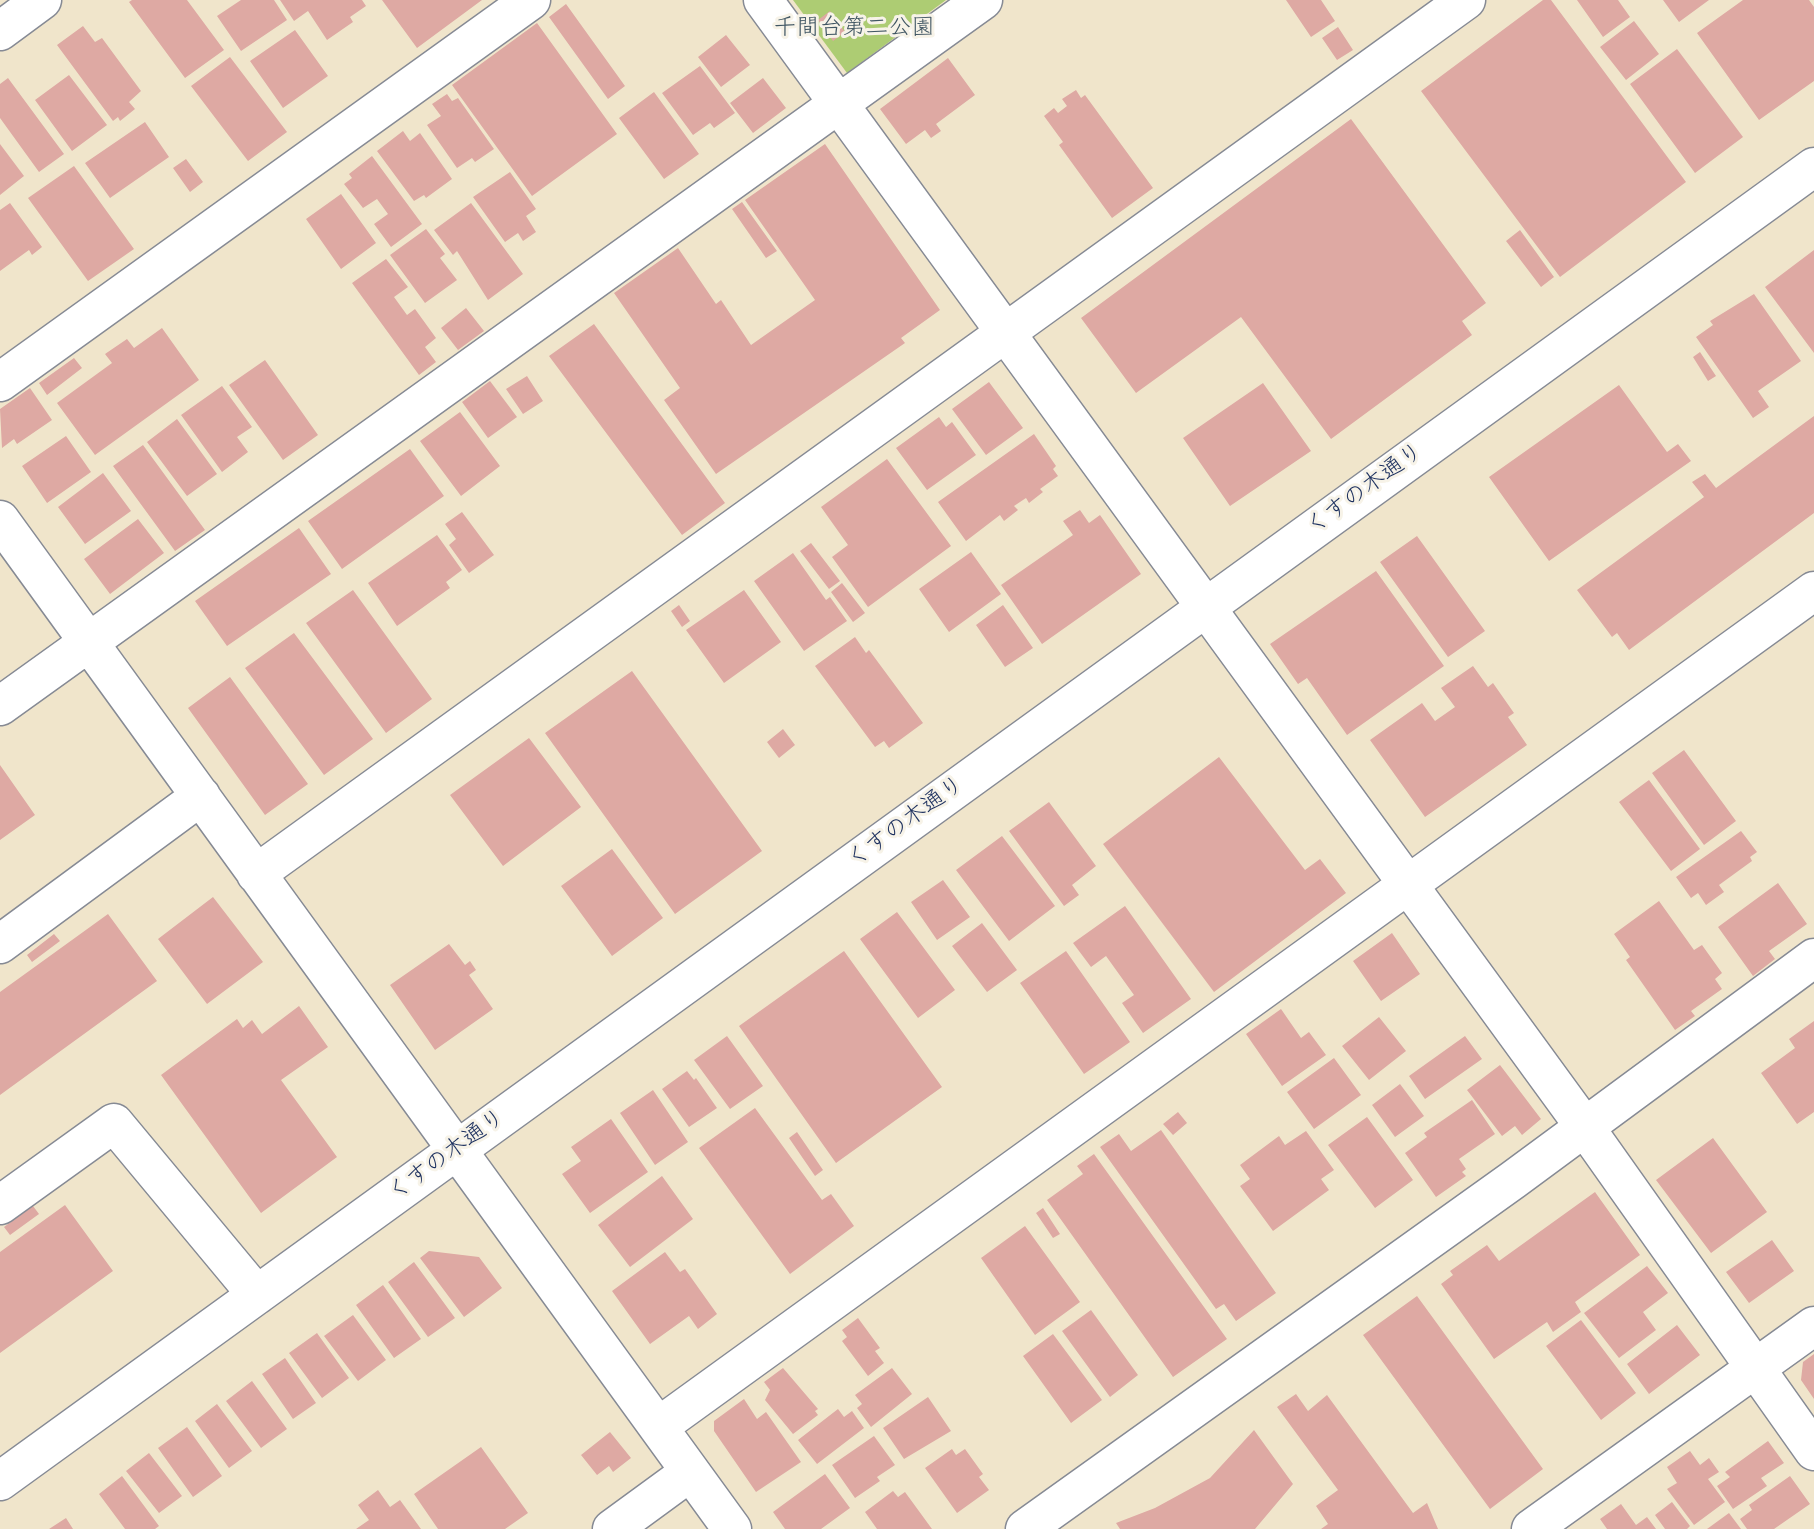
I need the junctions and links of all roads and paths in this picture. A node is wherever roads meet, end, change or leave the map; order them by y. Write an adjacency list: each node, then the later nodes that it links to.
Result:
1 (531, 0): 8 (street)
2 (764, 0): 5 (street)
3 (983, 0): 5 (street)
4 (1466, 0): 7 (street)
5 (840, 104): 7 (street); 12 (street)
6 (1814, 167): 11 (street, くすの木通り)
7 (1007, 332): 11 (street); 15 (street)
8 (0, 382)
9 (0, 520): 12 (street)
10 (1814, 592): 16 (street)
11 (1206, 607): 16 (street); 20 (street, くすの木通り)
12 (89, 643): 13 (street); 14 (street)
13 (0, 706)
14 (201, 796): 15 (street); 17 (street)
15 (256, 874): 20 (street)
16 (1407, 885): 19 (street); 25 (street)
17 (0, 944)
18 (1814, 958): 19 (street)
19 (1584, 1126): 24 (street); 31 (street)
20 (457, 1150): 22 (street, くすの木通り); 25 (street)
21 (0, 1205): 22 (street)
22 (257, 1295): 28 (street, くすの木通り)
23 (1814, 1326): 24 (street)
24 (1755, 1369): 26 (street); 32 (street)
25 (658, 1427): 27 (street)
26 (1814, 1451)
27 (690, 1472): 29 (street); 30 (street)
28 (0, 1481)
29 (612, 1529)
30 (732, 1529)
31 (1025, 1529)
32 (1531, 1529)

